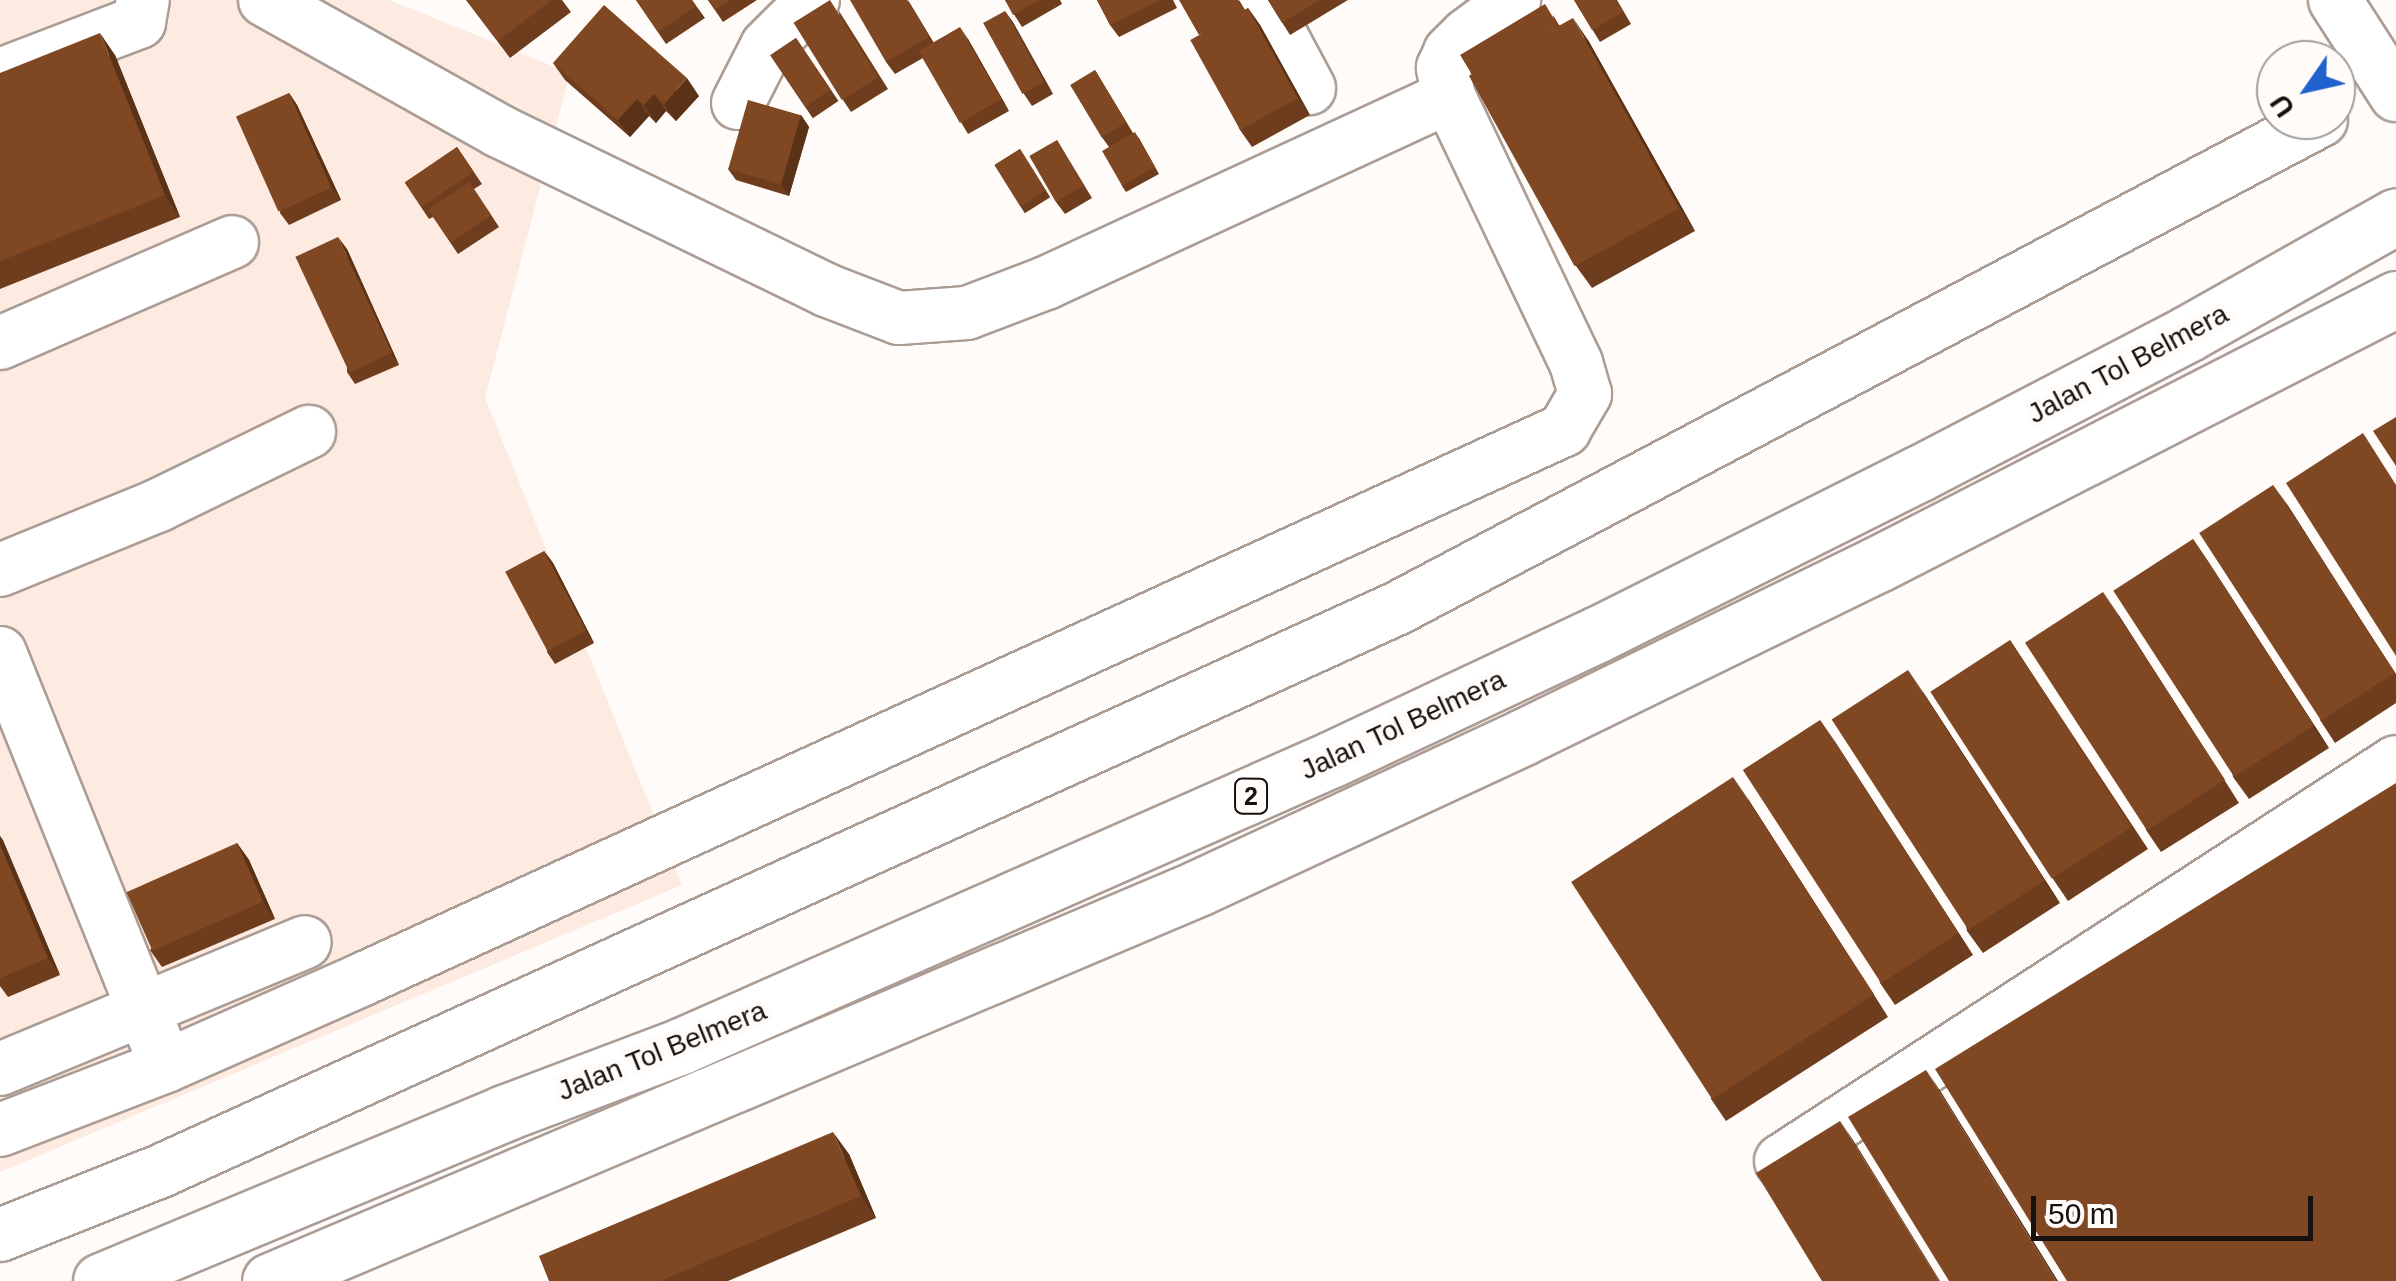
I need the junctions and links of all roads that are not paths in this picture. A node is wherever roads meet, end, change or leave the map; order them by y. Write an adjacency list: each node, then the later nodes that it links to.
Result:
1 (142, 0): 7 (street)
2 (265, 0): 10 (street)
3 (813, 0): 11 (street)
4 (1262, 0): 8 (street)
5 (1514, 0): 10 (street)
6 (2335, 0): 9 (street)
7 (0, 75)
8 (1310, 88)
9 (2393, 89): 12 (street)
10 (1449, 97): 24 (street)
11 (738, 103)
12 (2356, 104)
13 (2283, 140): 28 (street)
14 (2380, 225): 29 (highway, Jalan Tol Belmera / 2)
15 (232, 242): 17 (street)
16 (2396, 299): 30 (highway, Jalan Tol Belmera / 2)
17 (0, 344)
18 (309, 432): 19 (street)
19 (0, 570)
20 (0, 652): 23 (street)
21 (2396, 762): 27 (street)
22 (305, 942): 23 (street)
23 (143, 1010): 24 (street); 25 (street)
24 (166, 1066): 26 (street)
25 (0, 1070)
26 (0, 1130)
27 (1772, 1167)
28 (0, 1236)
29 (101, 1281)
30 (270, 1281)

